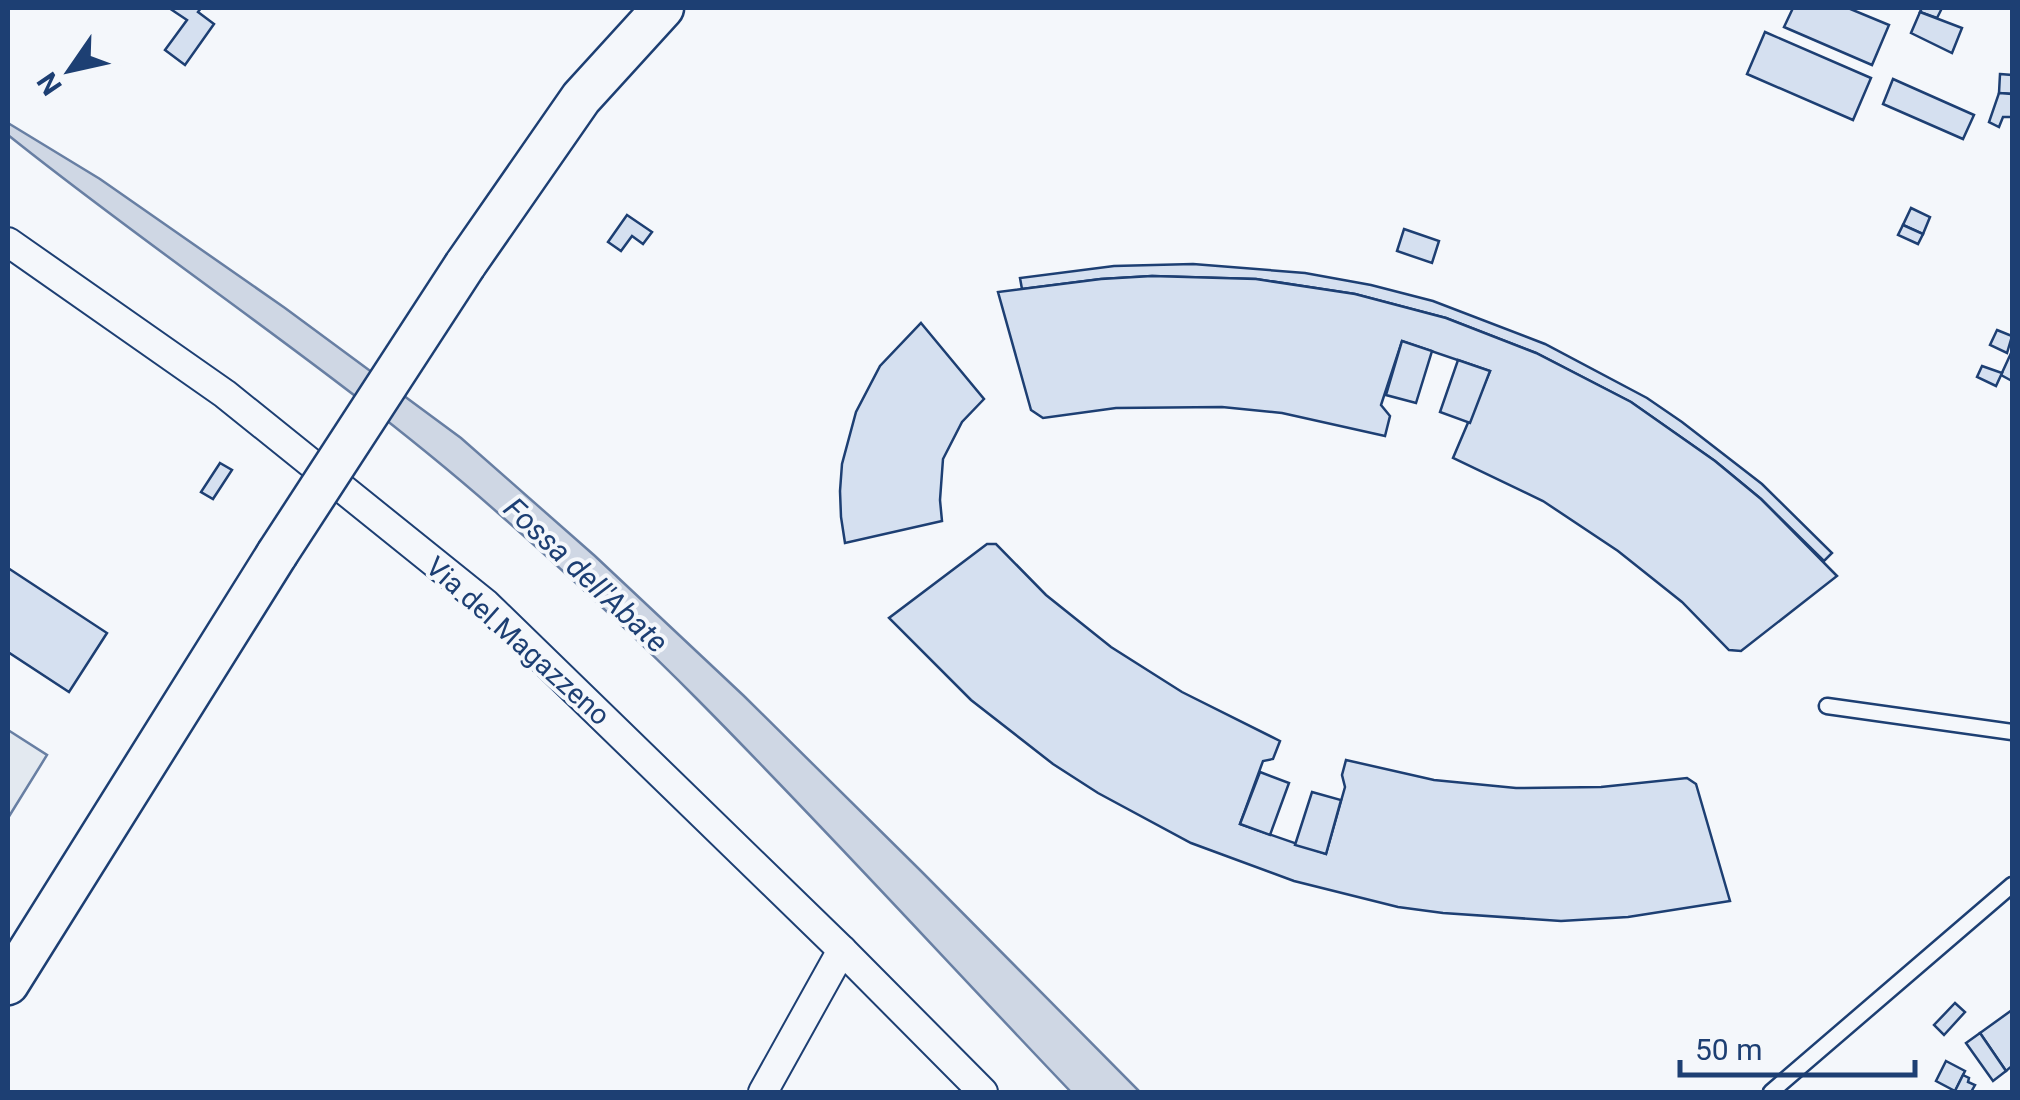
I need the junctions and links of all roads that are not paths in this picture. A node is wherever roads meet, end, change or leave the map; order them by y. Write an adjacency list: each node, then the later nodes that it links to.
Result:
1 (663, 8): 7 (street, bridge)
2 (8, 242): 6 (street, Via del Magazzeno)
3 (1827, 706): 4 (lane)
4 (2012, 732)
5 (2012, 885): 10 (lane)
6 (842, 950): 8 (street); 9 (street, Via del Magazzeno)
7 (8, 984)
8 (763, 1092)
9 (984, 1092)
10 (1771, 1092)

